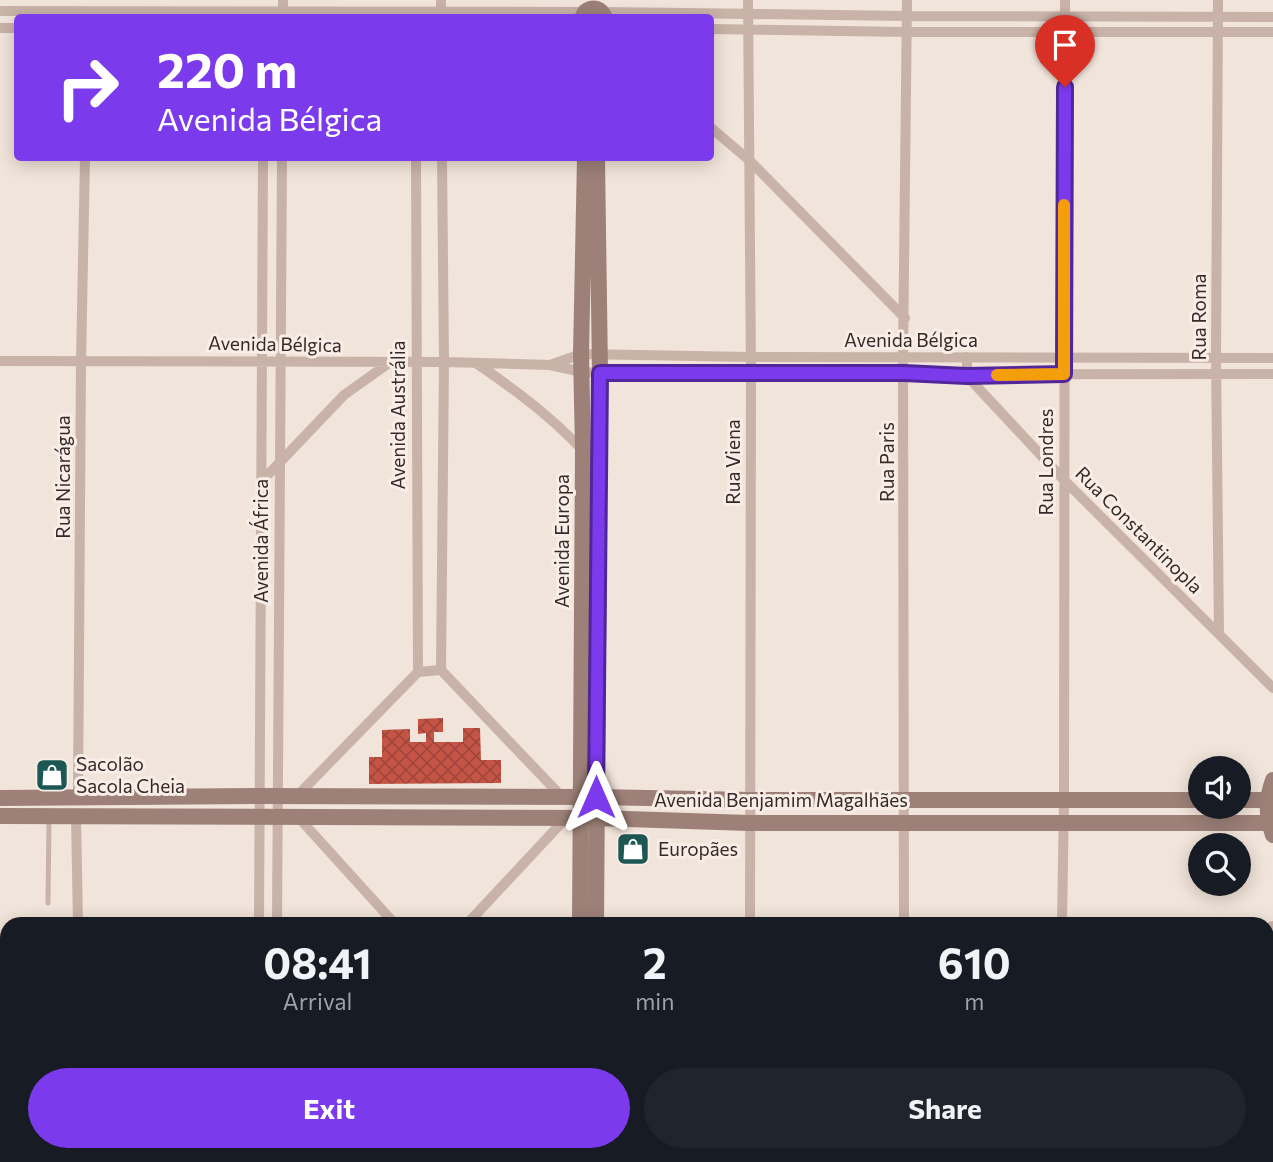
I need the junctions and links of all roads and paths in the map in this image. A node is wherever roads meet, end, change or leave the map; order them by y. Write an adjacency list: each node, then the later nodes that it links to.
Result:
1 (748, 0): 13 (street, Rua Viena)
2 (907, 0): 14 (street, Rua Paris)
3 (1065, 0): 15 (street, Rua Londres)
4 (1218, 0): 16 (street, Rua Roma)
5 (47, 9): 9 (street); 10 (street)
6 (265, 10): 7 (street); 10 (street)
7 (283, 10): 11 (street)
8 (594, 10): 12 (street); 13 (street)
9 (0, 11)
10 (88, 14)
11 (390, 14)
12 (472, 14)
13 (748, 14): 14 (street); 19 (street, Rua Viena)
14 (907, 16): 15 (street); 20 (street, Rua Paris)
15 (1065, 16): 16 (street); 22 (street, Rua Londres)
16 (1218, 17): 17 (street); 23 (street, Rua Roma)
17 (1273, 17)
18 (714, 29): 19 (street)
19 (748, 29): 20 (street); 25 (street, Rua Viena)
20 (907, 32): 22 (street); 33 (street, Rua Paris)
21 (1273, 32): 23 (street)
22 (1065, 33): 23 (street); 39 (street, Rua Londres)
23 (1217, 33): 40 (street, Rua Roma)
24 (714, 130): 25 (street)
25 (749, 160): 33 (street); 37 (street, Rua Viena)
26 (85, 161): 45 (street, Rua Nicarágua)
27 (263, 161): 42 (street, Avenida África)
28 (282, 161): 44 (street, Avenida África)
29 (416, 161): 46 (street, Avenida Austrália)
30 (442, 161): 47 (street)
31 (585, 161): 34 (main road, Avenida Europa)
32 (597, 161): 35 (main road, Avenida Europa)
33 (905, 318): 36 (street, Rua Paris)
34 (581, 354): 35 (street, Avenida Bélgica); 50 (street, Avenida Bélgica); 51 (main road, Avenida Europa)
35 (600, 354): 37 (street, Avenida Bélgica); 52 (main road, Avenida Europa)
36 (903, 356): 37 (street, Avenida Bélgica); 38 (street, Avenida Bélgica); 54 (street, Rua Paris)
37 (750, 357): 53 (street, Rua Viena)
38 (967, 357): 39 (street, Avenida Bélgica); 58 (street)
39 (1064, 358): 40 (street, Avenida Bélgica); 55 (street, Rua Londres)
40 (1216, 358): 41 (street, Avenida Bélgica); 56 (street, Rua Roma)
41 (1273, 358)
42 (261, 360): 44 (street, Avenida Bélgica); 45 (street, Avenida Bélgica); 63 (street, Avenida África)
43 (0, 361): 45 (street, Avenida Bélgica)
44 (280, 361): 48 (street, Avenida Bélgica); 60 (street, Avenida África)
45 (81, 362): 73 (street, Rua Nicarágua)
46 (415, 362): 47 (street, Avenida Bélgica); 48 (street, Avenida Bélgica); 68 (street, Avenida Austrália)
47 (444, 362): 49 (street, Avenida Bélgica); 67 (street)
48 (389, 363): 60 (street)
49 (475, 363): 50 (street, Avenida Bélgica); 59 (street)
50 (550, 365): 51 (street, Avenida Bélgica)
51 (582, 372): 52 (street, Avenida Bélgica); 59 (main road, Avenida Europa)
52 (600, 373): 53 (street, Avenida Bélgica); 61 (main road, Avenida Europa)
53 (751, 373): 54 (street, Avenida Bélgica); 80 (street, Rua Viena)
54 (904, 373): 58 (street, Avenida Bélgica); 79 (street, Rua Paris)
55 (1064, 374): 56 (street, Avenida Bélgica); 58 (street, Avenida Bélgica); 62 (street, Rua Londres)
56 (1216, 374): 57 (street, Avenida Bélgica); 66 (street, Rua Roma)
57 (1273, 374)
58 (967, 376): 62 (street, Rua Constantinopla)
59 (583, 449): 61 (street); 77 (main road, Avenida Europa)
60 (279, 463): 63 (street); 65 (street, Avenida África)
61 (598, 468): 77 (main road, Avenida Europa)
62 (1064, 480): 66 (street, Rua Constantinopla); 81 (street, Rua Londres)
63 (261, 482): 64 (street, Avenida África)
64 (260, 584): 65 (street); 71 (street, Avenida África)
65 (278, 584): 74 (street, Avenida África)
66 (1219, 634): 69 (street, Rua Constantinopla)
67 (441, 670): 68 (street); 76 (street)
68 (418, 672): 72 (street)
69 (1273, 688)
70 (1273, 780): 84 (main road)
71 (258, 796): 73 (main road, Avenida Benjamim Magalhães); 74 (main road, Avenida Benjamim Magalhães); 89 (street, Avenida África)
72 (297, 796): 74 (main road, Avenida Benjamim Magalhães); 75 (main road, Avenida Benjamim Magalhães)
73 (78, 797): 78 (main road, Avenida Benjamim Magalhães)
74 (277, 797): 88 (street, Avenida África)
75 (474, 797): 76 (main road, Avenida Benjamim Magalhães); 91 (main road)
76 (563, 797): 77 (main road, Avenida Benjamim Magalhães)
77 (588, 797): 80 (main road, Avenida Benjamim Magalhães); 92 (main road, Avenida Europa)
78 (0, 798)
79 (903, 799): 80 (main road, Avenida Benjamim Magalhães); 81 (main road, Avenida Benjamim Magalhães); 93 (street, Rua Paris)
80 (750, 800): 94 (street, Rua Viena)
81 (1064, 800): 82 (main road, Avenida Benjamim Magalhães); 95 (street, Rua Londres)
82 (1188, 800)
83 (1251, 800): 84 (main road)
84 (1266, 800): 96 (main road)
85 (0, 816): 86 (main road, Avenida Benjamim Magalhães)
86 (49, 816): 87 (main road, Avenida Benjamim Magalhães); 97 (lane)
87 (76, 816): 89 (main road, Avenida Benjamim Magalhães); 98 (street)
88 (278, 817): 89 (main road, Avenida Benjamim Magalhães); 90 (main road, Avenida Benjamim Magalhães); 100 (street, Avenida África)
89 (259, 818): 99 (street, Avenida África)
90 (299, 818): 91 (main road, Avenida Benjamim Magalhães); 101 (street)
91 (472, 819): 92 (main road, Avenida Benjamim Magalhães)
92 (581, 819): 94 (main road, Avenida Benjamim Magalhães); 102 (street); 103 (main road, Avenida Europa); 104 (main road, Avenida Europa)
93 (903, 821): 94 (main road, Avenida Benjamim Magalhães); 95 (main road, Avenida Benjamim Magalhães); 106 (street, Rua Paris)
94 (749, 823): 105 (street, Rua Viena)
95 (1064, 824): 96 (main road, Avenida Benjamim Magalhães); 107 (street, Rua Londres)
96 (1271, 829)
97 (48, 902)
98 (78, 917)
99 (259, 917)
100 (277, 917)
101 (389, 917)
102 (475, 917)
103 (580, 917)
104 (595, 917)
105 (750, 917)
106 (904, 917)
107 (1062, 917)

